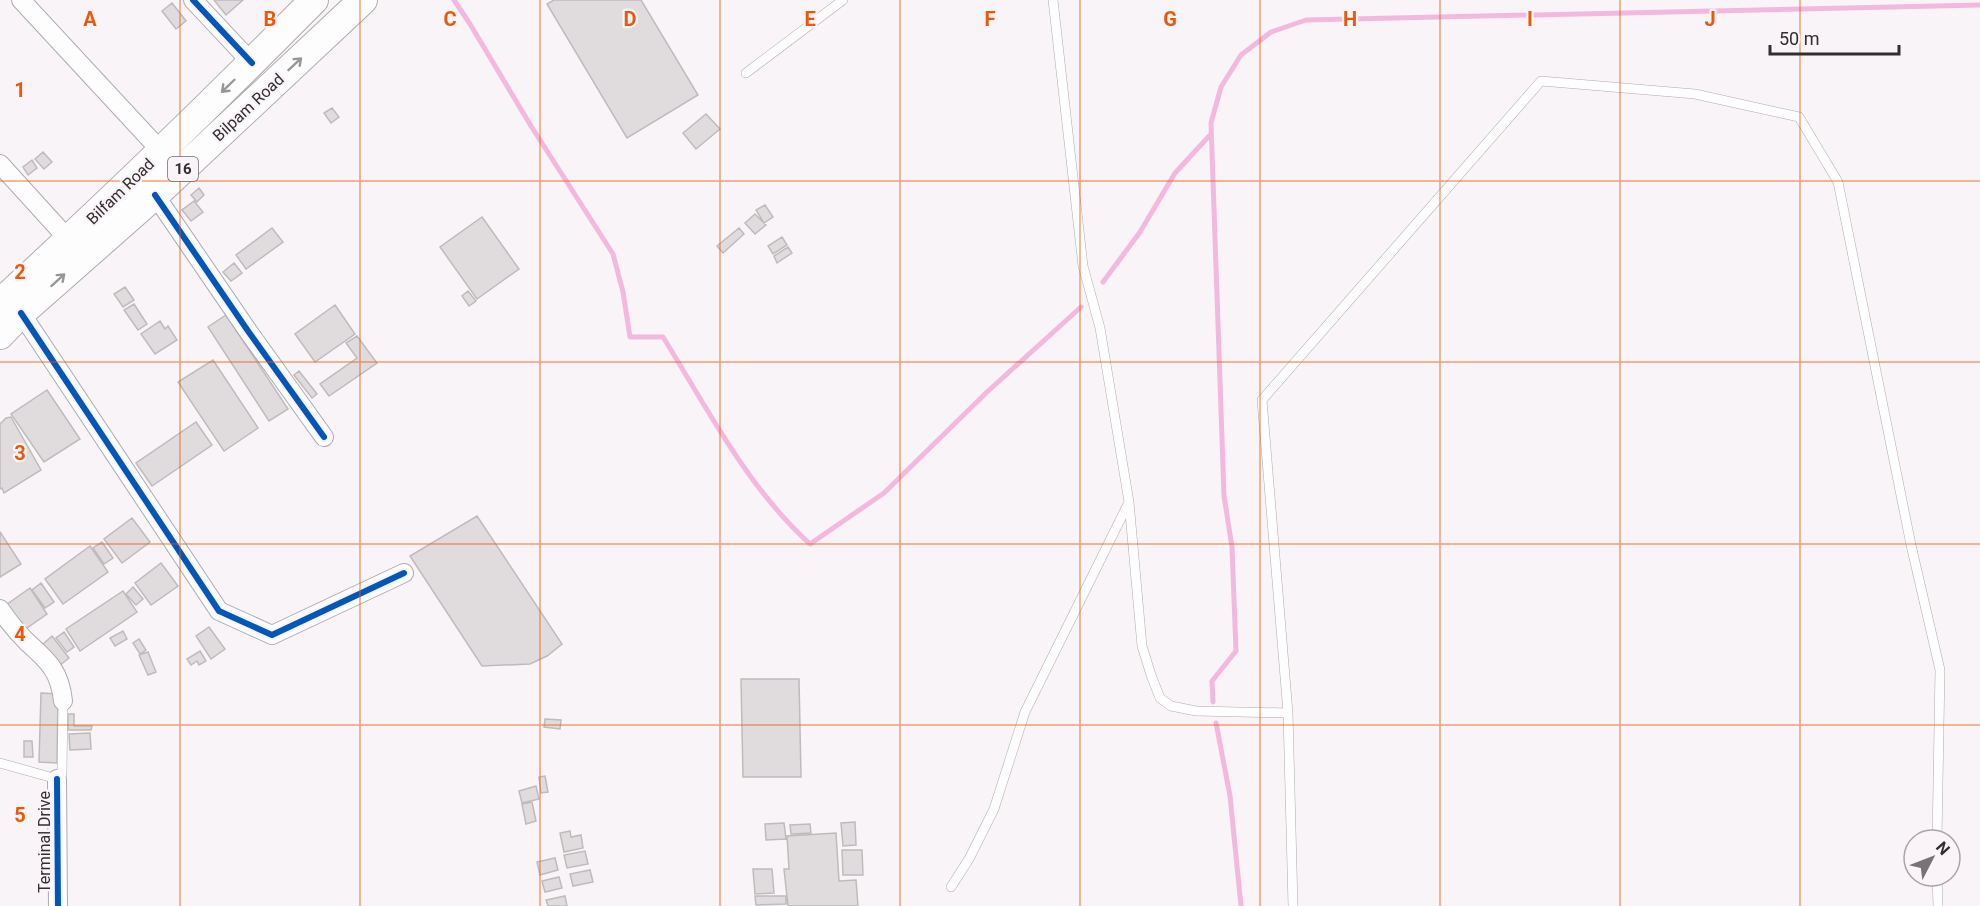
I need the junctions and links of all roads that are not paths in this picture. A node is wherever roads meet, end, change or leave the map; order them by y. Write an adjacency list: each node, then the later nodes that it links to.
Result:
1 (21, 0): 9 (street)
2 (193, 0): 7 (street)
3 (314, 0): 7 (main road, Bilfam Road / 16)
4 (363, 0): 11 (main road, Bilpam Road / 16, one-way to 4)
5 (843, 0): 8 (lane)
6 (1053, 0): 16 (lane)
7 (252, 63): 9 (main road, Bilfam Road / 16, one-way to 9)
8 (746, 73)
9 (161, 151): 12 (main road, Bilfam Road / 16)
10 (0, 164): 12 (street)
11 (154, 195): 13 (main road, Bilpam Road / 16, one-way to 11); 15 (street)
12 (69, 240): 13 (main road, Bilfam Road / 16)
13 (11, 308): 14 (main road, Bilpam Road / 16); 17 (street)
14 (0, 335)
15 (324, 437)
16 (1129, 502): 20 (lane); 24 (lane)
17 (404, 573)
18 (0, 609): 19 (street)
19 (63, 701): 22 (lane)
20 (1288, 713): 23 (lane); 27 (lane)
21 (0, 762): 22 (lane)
22 (57, 778): 26 (street, Terminal Drive)
23 (1937, 828)
24 (951, 887)
25 (1937, 888): 28 (lane)
26 (58, 906)
27 (1293, 906)
28 (1938, 906)

